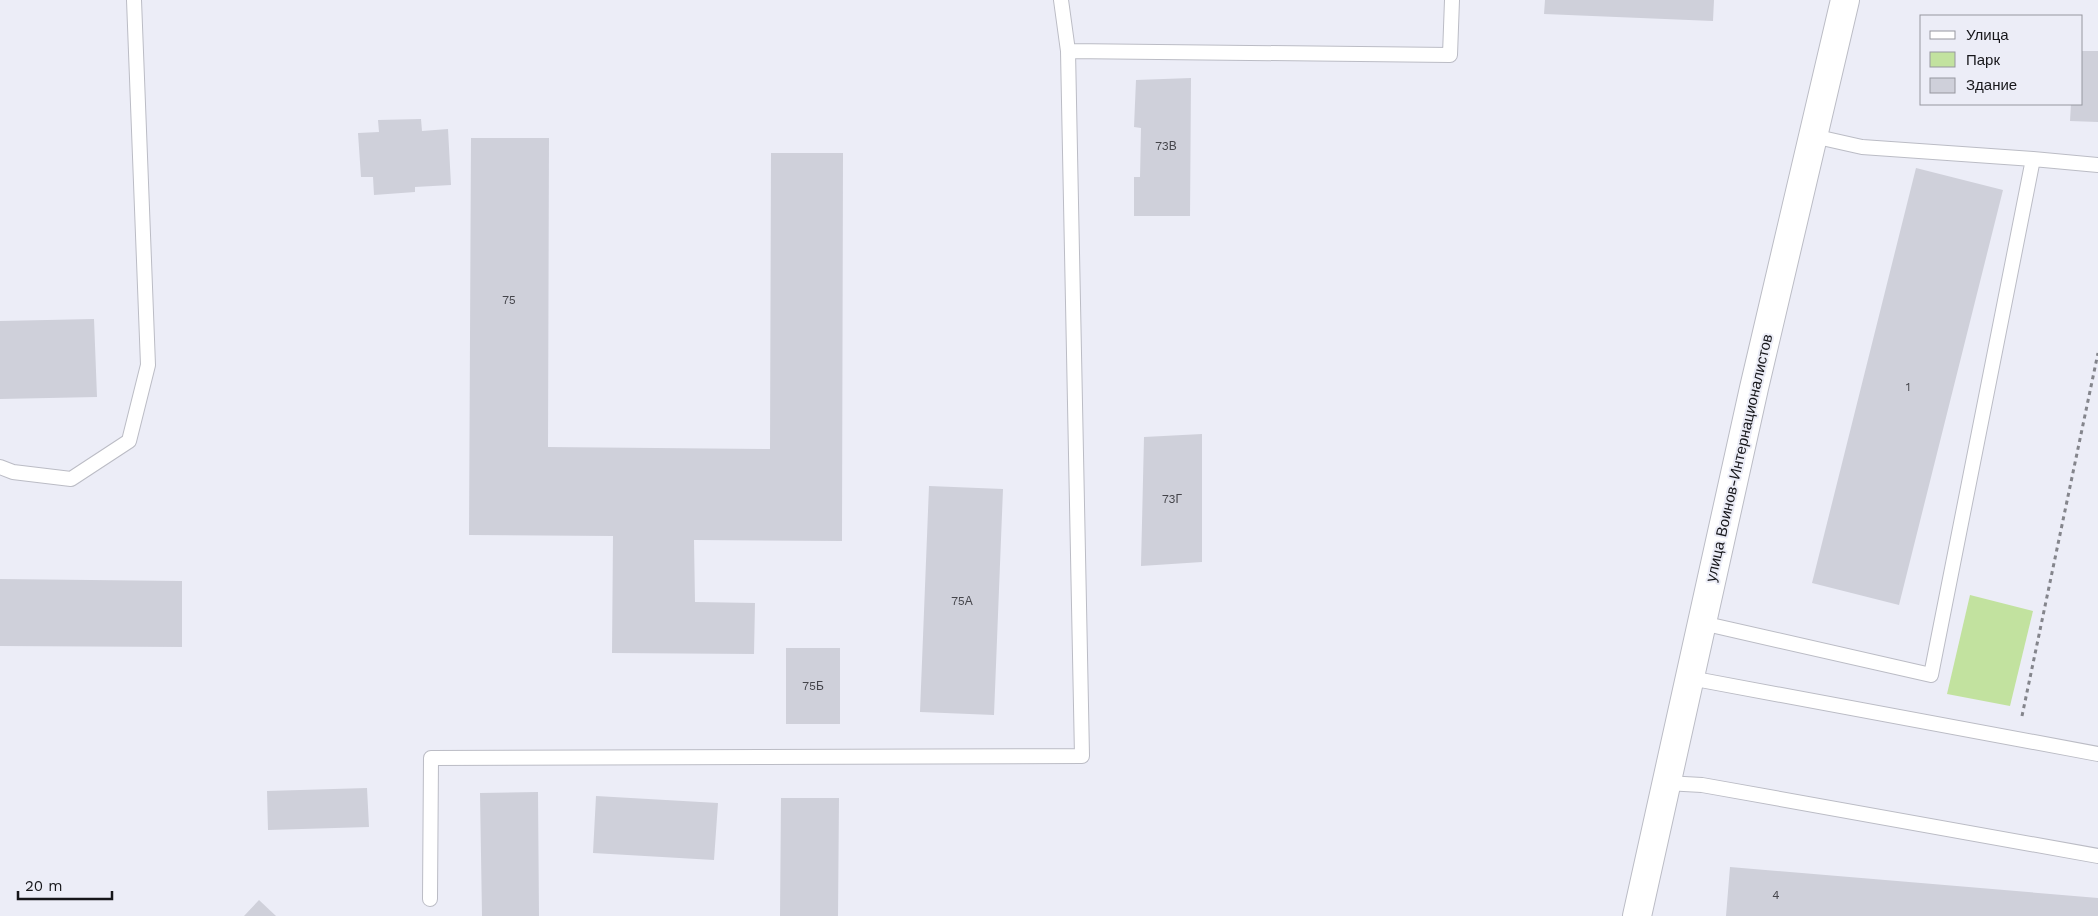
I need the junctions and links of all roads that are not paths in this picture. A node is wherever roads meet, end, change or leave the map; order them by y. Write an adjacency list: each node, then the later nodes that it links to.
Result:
1 (134, 0): 9 (lane)
2 (1062, 0): 5 (lane)
3 (1452, 0): 5 (lane)
4 (1845, 0): 6 (street, улица Воинов-Интернационалистов)
5 (1068, 51): 15 (lane)
6 (1813, 136): 7 (lane); 10 (street, улица Воинов-Интернационалистов)
7 (2033, 159): 8 (lane); 10 (lane)
8 (2098, 164)
9 (0, 467)
10 (1702, 623): 11 (street, улица Воинов-Интернационалистов)
11 (1690, 678): 12 (lane); 13 (street, улица Воинов-Интернационалистов)
12 (2098, 754)
13 (1666, 783): 14 (lane); 16 (street, улица Воинов-Интернационалистов)
14 (2098, 856)
15 (430, 898)
16 (1637, 916)

